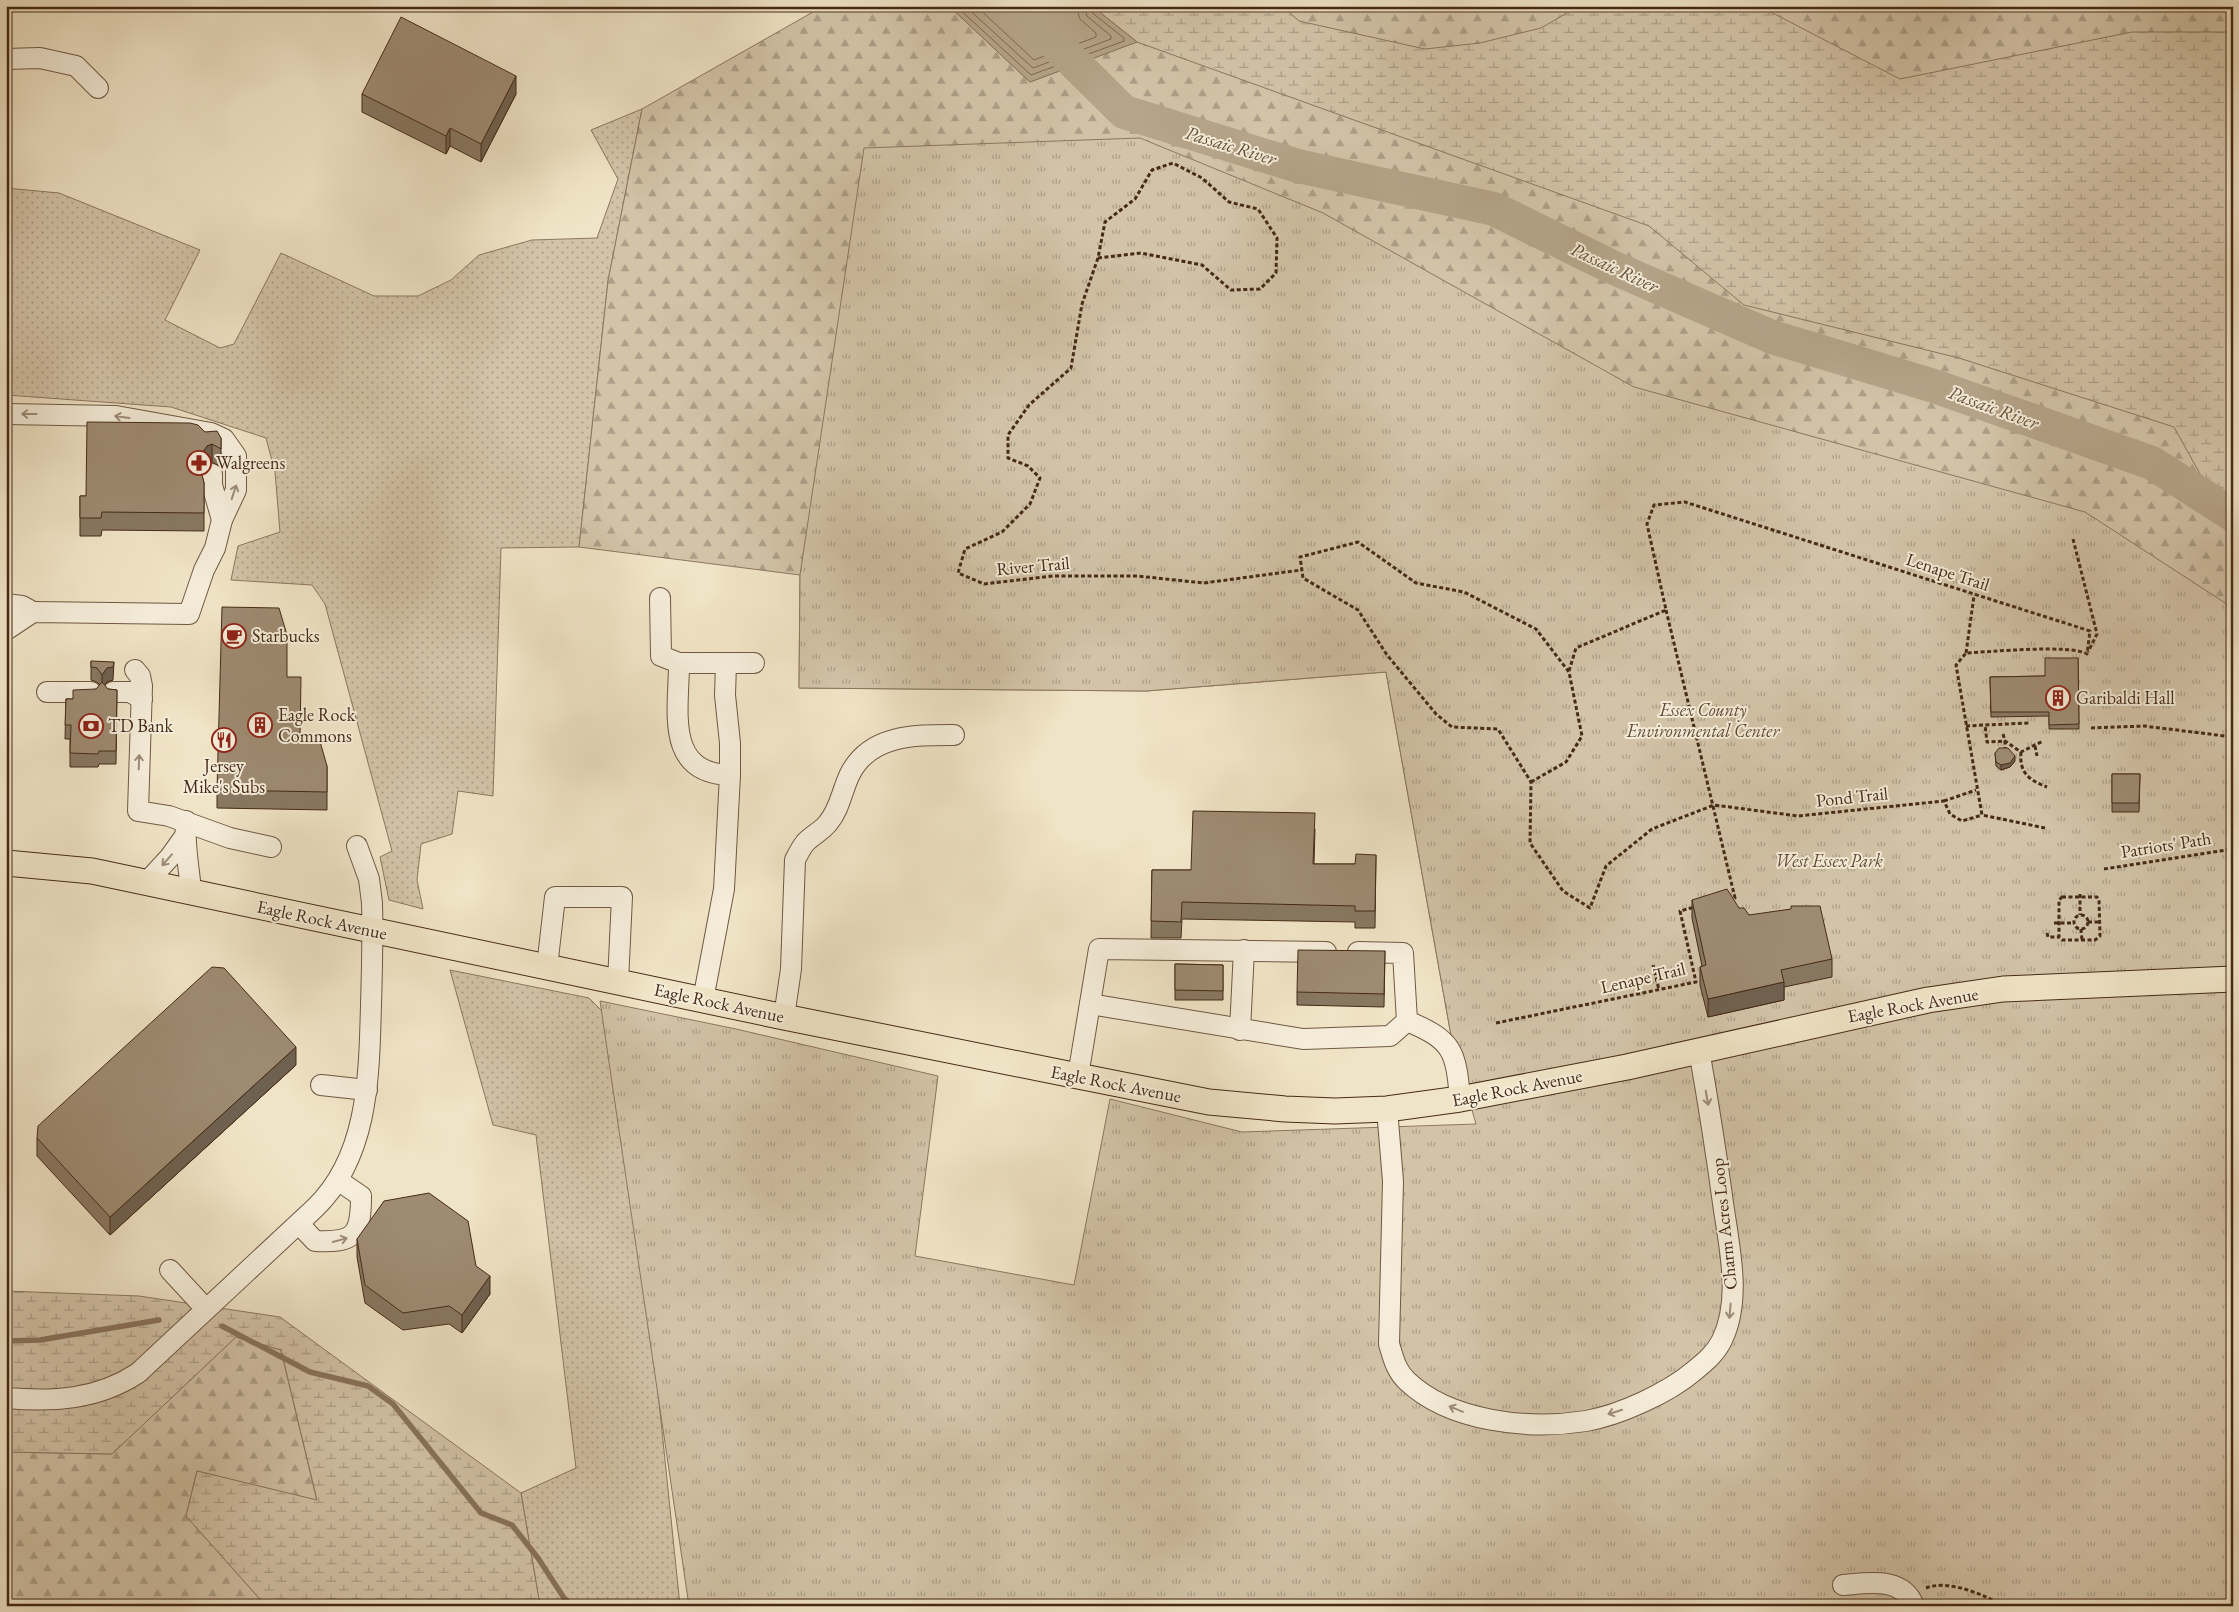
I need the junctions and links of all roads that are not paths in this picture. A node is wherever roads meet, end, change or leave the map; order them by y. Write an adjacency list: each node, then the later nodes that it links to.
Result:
1 (6, 59): 2 (street)
2 (98, 88)
3 (6, 414): 5 (street, one-way to 3)
4 (212, 474): 5 (street)
5 (222, 520): 8 (street)
6 (660, 598): 10 (street)
7 (6, 604): 8 (street)
8 (33, 612): 9 (street)
9 (6, 630)
10 (679, 663): 12 (street); 19 (street)
11 (754, 663): 12 (street)
12 (726, 664): 19 (street)
13 (135, 670): 17 (street)
14 (47, 692): 15 (street)
15 (90, 692)
16 (113, 692): 17 (street)
17 (142, 699): 20 (street, one-way to 17)
18 (954, 735): 33 (street)
19 (730, 775): 31 (street)
20 (185, 829): 22 (street); 24 (street, one-way to 24); 25 (street)
21 (357, 846): 26 (street)
22 (271, 847)
23 (6, 864): 24 (main road, Eagle Rock Avenue)
24 (147, 882): 25 (main road, Eagle Rock Avenue)
25 (191, 890): 26 (main road, Eagle Rock Avenue)
26 (373, 931): 28 (main road, Eagle Rock Avenue); 39 (street)
27 (1244, 950): 32 (street); 34 (street); 35 (street)
28 (547, 967): 30 (main road, Eagle Rock Avenue); 30 (street)
29 (2233, 979): 36 (main road, Eagle Rock Avenue)
30 (618, 982): 31 (main road, Eagle Rock Avenue)
31 (704, 1000): 33 (main road, Eagle Rock Avenue)
32 (1090, 1004): 35 (street); 37 (street)
33 (784, 1017): 37 (main road, Eagle Rock Avenue)
34 (1407, 1021): 35 (street); 40 (street)
35 (1240, 1030)
36 (1699, 1050): 40 (main road, Eagle Rock Avenue); 41 (street, Charm Acres Loop, one-way to 41)
37 (1078, 1076): 41 (main road, Eagle Rock Avenue)
38 (321, 1085): 39 (street)
39 (367, 1090): 42 (street)
40 (1460, 1099): 41 (main road, Eagle Rock Avenue)
41 (1387, 1109)
42 (339, 1181): 43 (street); 43 (street, one-way to 42)
43 (299, 1224): 45 (street)
44 (170, 1270): 45 (street)
45 (206, 1309): 46 (street)
46 (6, 1398)
47 (1843, 1586): 48 (street)
48 (1912, 1600)

